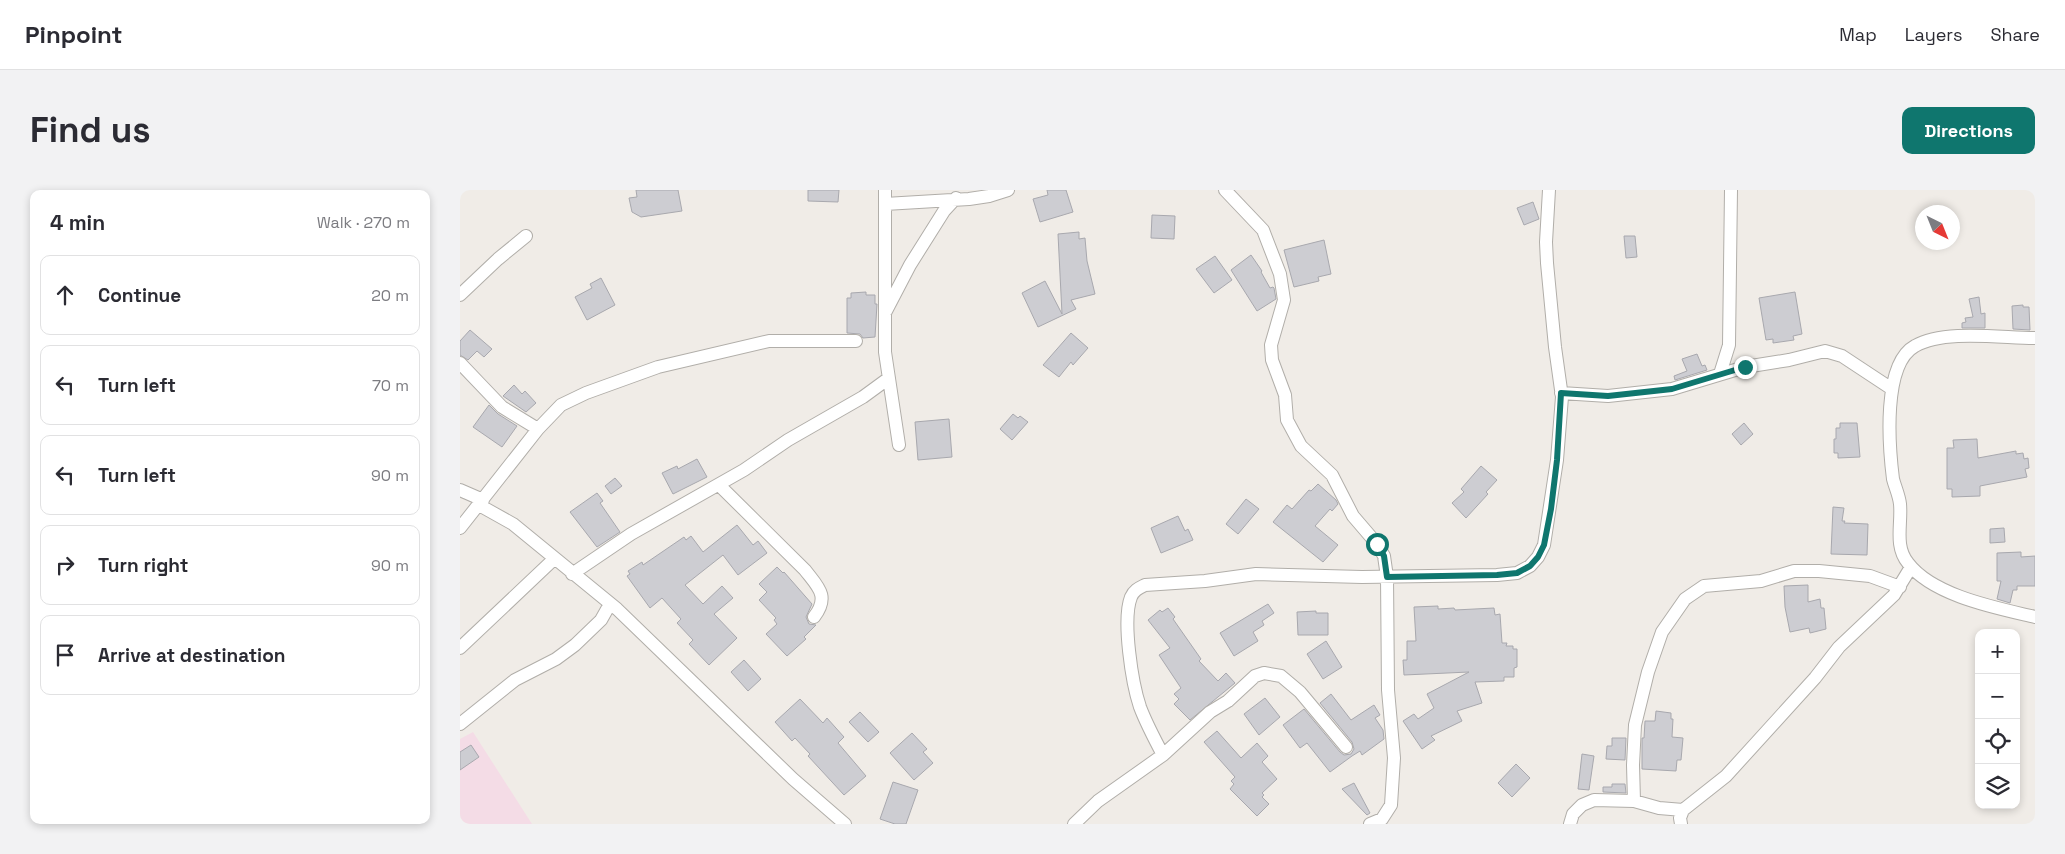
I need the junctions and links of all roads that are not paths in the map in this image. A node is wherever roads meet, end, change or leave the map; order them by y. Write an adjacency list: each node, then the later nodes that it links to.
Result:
1 (885, 190): 8 (street)
2 (1008, 190): 6 (street)
3 (1225, 190): 28 (street)
4 (1549, 190): 18 (street)
5 (1731, 190): 15 (street)
6 (977, 194): 7 (street)
7 (956, 198): 8 (street); 11 (street)
8 (885, 204): 11 (street)
9 (526, 236): 10 (street)
10 (460, 295)
11 (886, 312): 16 (street)
12 (2035, 338): 17 (street)
13 (856, 341): 19 (street)
14 (460, 363): 19 (street)
15 (1720, 374): 17 (street); 18 (street)
16 (889, 378): 20 (street); 21 (street)
17 (1892, 390): 26 (street)
18 (1561, 393): 28 (street)
19 (538, 429): 23 (street)
20 (899, 445)
21 (719, 485): 27 (street); 31 (street)
22 (460, 490): 23 (street)
23 (481, 502): 24 (street); 25 (street)
24 (460, 528)
25 (554, 559): 27 (street); 33 (street)
26 (1912, 567): 29 (street); 32 (street)
27 (572, 574): 30 (street)
28 (1387, 577): 36 (street); 41 (street)
29 (1900, 586): 37 (street); 38 (street)
30 (610, 604): 34 (street); 39 (street)
31 (814, 616)
32 (2035, 617)
33 (460, 648)
34 (460, 724)
35 (1346, 747): 36 (street)
36 (1163, 756): 40 (street)
37 (1634, 801): 38 (street); 42 (street)
38 (1682, 810): 43 (street)
39 (845, 824)
40 (1074, 824)
41 (1370, 824)
42 (1570, 824)
43 (1681, 824)

